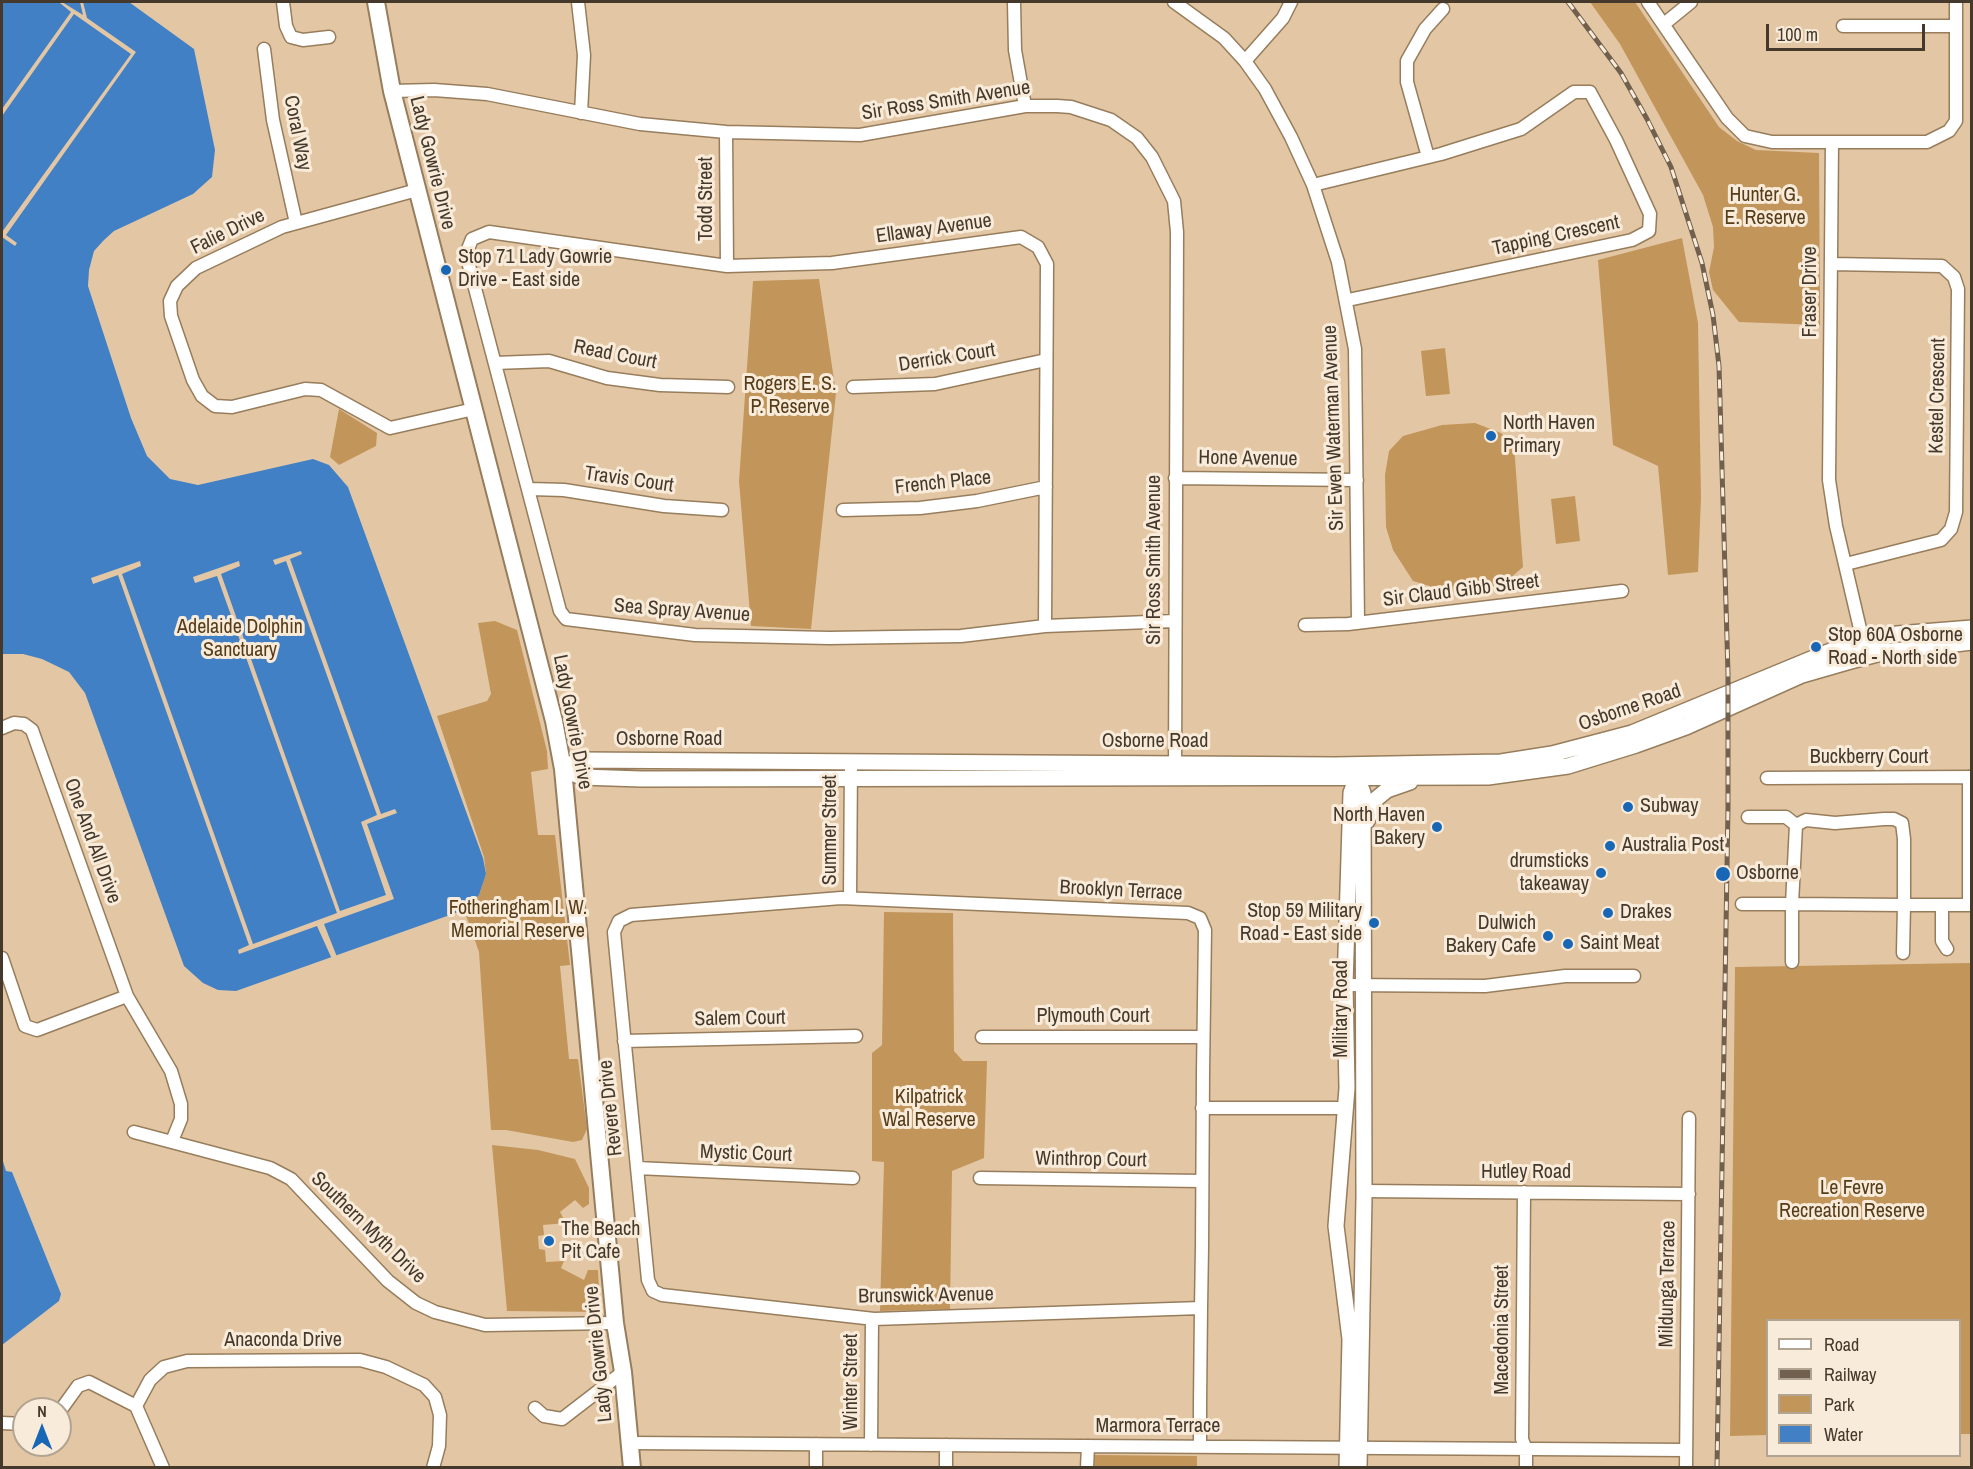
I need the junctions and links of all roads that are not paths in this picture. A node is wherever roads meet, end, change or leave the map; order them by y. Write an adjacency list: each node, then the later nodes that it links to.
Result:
1 (283, 2): 14 (street)
2 (376, 2): 17 (main road, Lady Gowrie Drive)
3 (578, 2): 19 (street)
4 (1014, 2): 18 (street)
5 (1174, 2): 16 (street, Sir Ewen Waterman Avenue)
6 (1291, 2): 16 (street)
7 (1648, 2): 11 (street)
8 (1691, 2): 11 (street)
9 (1956, 2): 13 (street)
10 (1443, 9): 22 (street)
11 (1664, 24): 21 (street)
12 (1843, 26): 13 (street)
13 (1956, 26): 21 (street)
14 (329, 36)
15 (264, 49): 25 (street, Coral Way)
16 (1245, 61): 23 (street, Sir Ewen Waterman Avenue)
17 (392, 91): 19 (street, Sir Ross Smith Avenue); 24 (main road, Lady Gowrie Drive)
18 (1025, 106): 20 (street, Sir Ross Smith Avenue); 35 (street, Sir Ross Smith Avenue)
19 (581, 113): 20 (street, Sir Ross Smith Avenue)
20 (726, 132): 28 (street, Todd Street)
21 (1832, 142): 27 (street, Fraser Drive)
22 (1428, 157): 23 (street, Tapping Crescent); 29 (street, Tapping Crescent)
23 (1313, 185): 29 (street, Sir Ewen Waterman Avenue)
24 (417, 190): 25 (street, Falie Drive); 34 (main road, Lady Gowrie Drive)
25 (296, 223): 34 (street, Falie Drive)
26 (466, 254): 28 (street, Ellaway Avenue); 31 (street, Sea Spray Avenue)
27 (1830, 264): 41 (street, Fraser Drive); 41 (street, Kestel Crescent)
28 (727, 266): 30 (street, Ellaway Avenue)
29 (1348, 300): 36 (street, Sir Ewen Waterman Avenue)
30 (1046, 360): 33 (street, Derrick Court); 37 (street, Ellaway Avenue)
31 (495, 363): 32 (street, Read Court); 38 (street, Sea Spray Avenue)
32 (728, 387)
33 (853, 387)
34 (474, 409): 58 (main road, Lady Gowrie Drive)
35 (1175, 478): 36 (street, Hone Avenue); 43 (street, Sir Ross Smith Avenue)
36 (1357, 480): 44 (street, Sir Ewen Waterman Avenue)
37 (1046, 487): 40 (street, French Place); 46 (street, Ellaway Avenue)
38 (530, 489): 39 (street, Travis Court); 46 (street, Sea Spray Avenue)
39 (722, 510)
40 (843, 510)
41 (1846, 564): 48 (street, Fraser Drive)
42 (1622, 591): 44 (street, Sir Claud Gibb Street)
43 (1174, 621): 46 (street, Sea Spray Avenue); 55 (street, Sir Ross Smith Avenue)
44 (1358, 623): 45 (street, Sir Claud Gibb Street)
45 (1305, 625)
46 (1045, 626)
47 (1971, 628): 48 (street, Osborne Road)
48 (1863, 641): 50 (street, Fraser Drive); 52 (street, Osborne Road)
49 (1971, 642): 50 (street, Osborne Road)
50 (1867, 657): 57 (street, Osborne Road)
51 (2, 728): 83 (street, One And All Drive)
52 (1583, 747): 53 (street, Osborne Road); 57 (street)
53 (1552, 754): 56 (street, Osborne Road); 57 (street)
54 (851, 762): 55 (street, Osborne Road); 58 (street, Osborne Road); 64 (street, Summer Street)
55 (1175, 762): 59 (street, Osborne Road); 65 (street, Sir Ross Smith Avenue)
56 (1379, 765): 59 (street, Osborne Road); 60 (street)
57 (1568, 766): 61 (street, Osborne Road)
58 (563, 769): 64 (street, Osborne Road); 103 (main road, Lady Gowrie Drive)
59 (1332, 771): 60 (street); 65 (street, Osborne Road); 68 (street)
60 (1357, 777): 61 (street, Osborne Road); 68 (street, Military Road)
61 (1422, 777): 68 (street)
62 (1970, 777): 63 (street, Buckberry Court); 74 (street)
63 (1767, 778)
64 (851, 780): 65 (street, Osborne Road); 69 (street, Summer Street)
65 (1174, 780)
66 (1748, 817): 67 (street)
67 (1796, 825): 71 (street); 72 (street)
68 (1357, 833): 81 (street, Military Road); 82 (street, Military Road)
69 (850, 898): 75 (street, Brooklyn Terrace); 86 (street, Brooklyn Terrace)
70 (1742, 904): 71 (street)
71 (1792, 904): 72 (street); 79 (street)
72 (1904, 905): 73 (street); 77 (street)
73 (1942, 905): 74 (street); 76 (street)
74 (1970, 905)
75 (619, 921): 87 (street, Revere Drive)
76 (1947, 949)
77 (1903, 953)
78 (2, 958): 83 (street)
79 (1792, 962)
80 (1634, 975): 82 (street)
81 (1345, 985): 82 (street); 89 (street, Military Road)
82 (1363, 986): 97 (street, Military Road)
83 (127, 996): 92 (street, One And All Drive)
84 (856, 1036): 87 (street, Salem Court)
85 (982, 1037): 86 (street, Plymouth Court)
86 (1203, 1037): 88 (street, Brooklyn Terrace)
87 (624, 1041): 93 (street, Revere Drive)
88 (1202, 1107): 89 (street); 96 (street, Brooklyn Terrace)
89 (1346, 1108): 114 (street, Military Road)
90 (1689, 1118): 99 (street, Mildunga Terrace)
91 (134, 1132): 92 (street, Southern Myth Drive)
92 (172, 1141): 103 (street, Southern Myth Drive)
93 (637, 1168): 94 (street, Mystic Court); 100 (street, Revere Drive)
94 (853, 1178)
95 (980, 1178): 96 (street, Winthrop Court)
96 (1202, 1181): 101 (street, Brooklyn Terrace)
97 (1364, 1191): 98 (street, Hutley Road); 114 (street, Military Road)
98 (1524, 1192): 99 (street, Hutley Road); 115 (street, Macedonia Street)
99 (1689, 1194): 116 (street, Mildunga Terrace)
100 (653, 1291): 102 (street, Brunswick Avenue)
101 (1201, 1308): 102 (street, Brunswick Avenue); 113 (street, Brooklyn Terrace)
102 (872, 1319): 110 (street, Winter Street)
103 (615, 1323): 104 (main road, Lady Gowrie Drive)
104 (623, 1372): 107 (street); 108 (main road, Lady Gowrie Drive)
105 (70, 1397): 106 (street)
106 (136, 1406): 117 (street); 118 (street, Anaconda Drive)
107 (535, 1408)
108 (630, 1443): 109 (street, Marmora Terrace); 119 (main road, Lady Gowrie Drive)
109 (816, 1444): 110 (street, Marmora Terrace); 120 (street)
110 (871, 1445): 111 (street, Marmora Terrace)
111 (946, 1445): 112 (street, Marmora Terrace); 121 (street)
112 (1088, 1446): 113 (street, Marmora Terrace); 122 (street)
113 (1200, 1447): 114 (street, Marmora Terrace)
114 (1353, 1448): 115 (street, Marmora Terrace); 123 (street, Military Road); 124 (street, Military Road)
115 (1526, 1450): 116 (street, Marmora Terrace); 125 (street, Macedonia Street)
116 (1686, 1450): 126 (street, Mildunga Terrace)
117 (163, 1467)
118 (433, 1467)
119 (632, 1467)
120 (816, 1467)
121 (946, 1467)
122 (1087, 1467)
123 (1347, 1467)
124 (1359, 1467)
125 (1526, 1467)
126 (1686, 1467)

